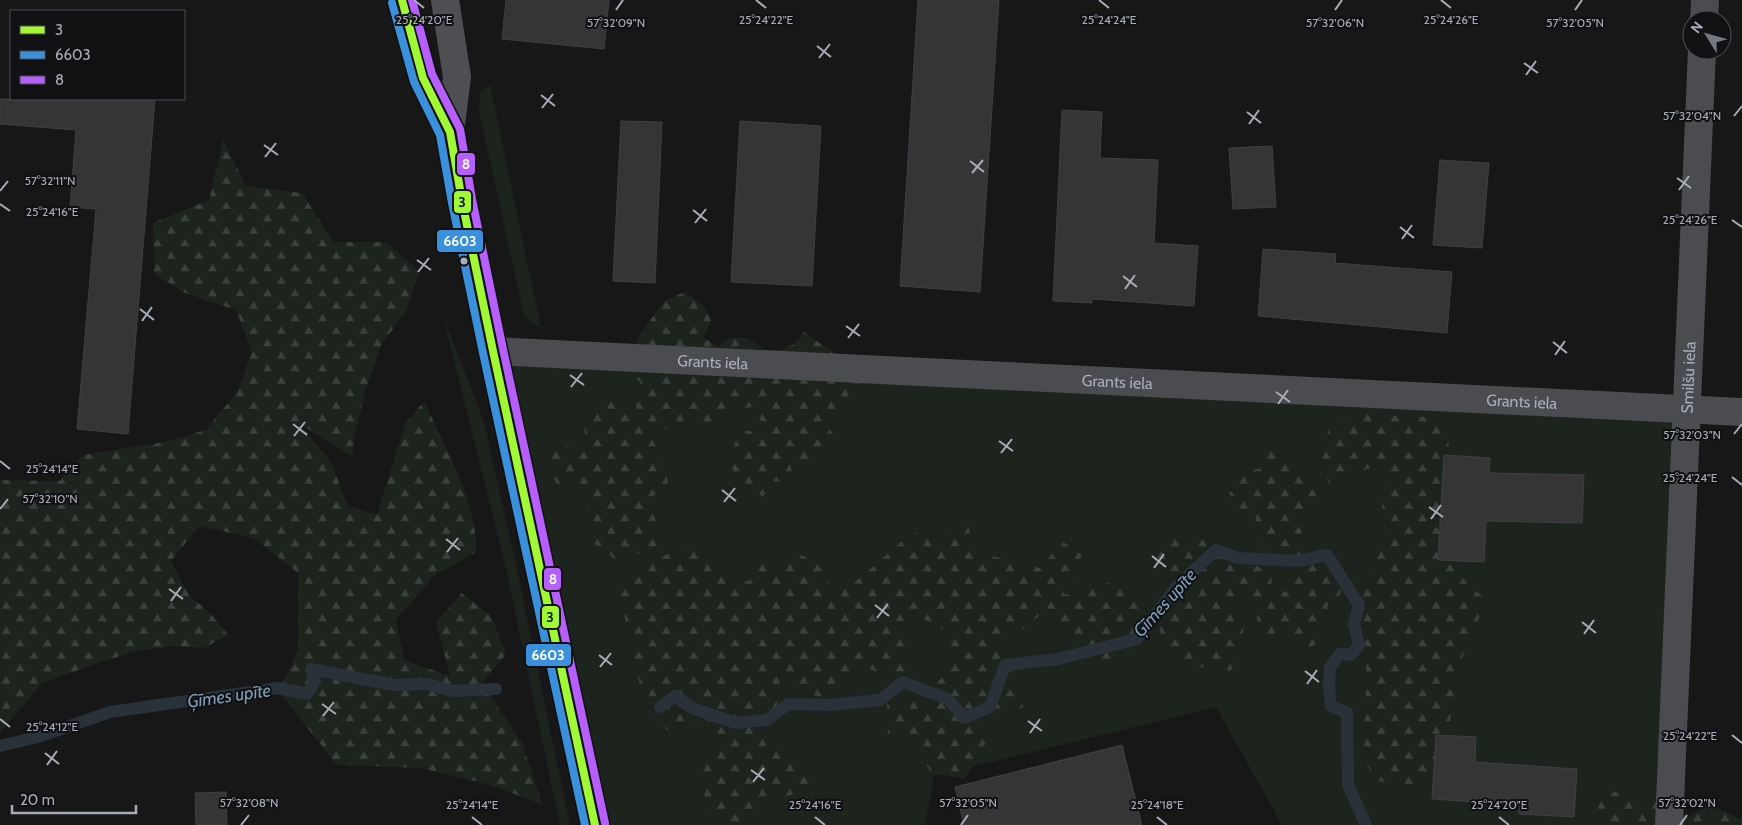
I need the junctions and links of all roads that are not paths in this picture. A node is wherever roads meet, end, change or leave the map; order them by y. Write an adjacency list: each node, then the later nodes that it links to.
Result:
1 (402, 0): 4 (main road)
2 (445, 0): 4 (main road)
3 (1702, 60): 6 (street, Smilšu iela)
4 (450, 132): 5 (main road)
5 (493, 351): 6 (street, Grants iela); 8 (main road)
6 (1687, 408): 7 (street, Grants iela); 9 (street, Smilšu iela)
7 (1742, 412)
8 (595, 825)
9 (1669, 825)

